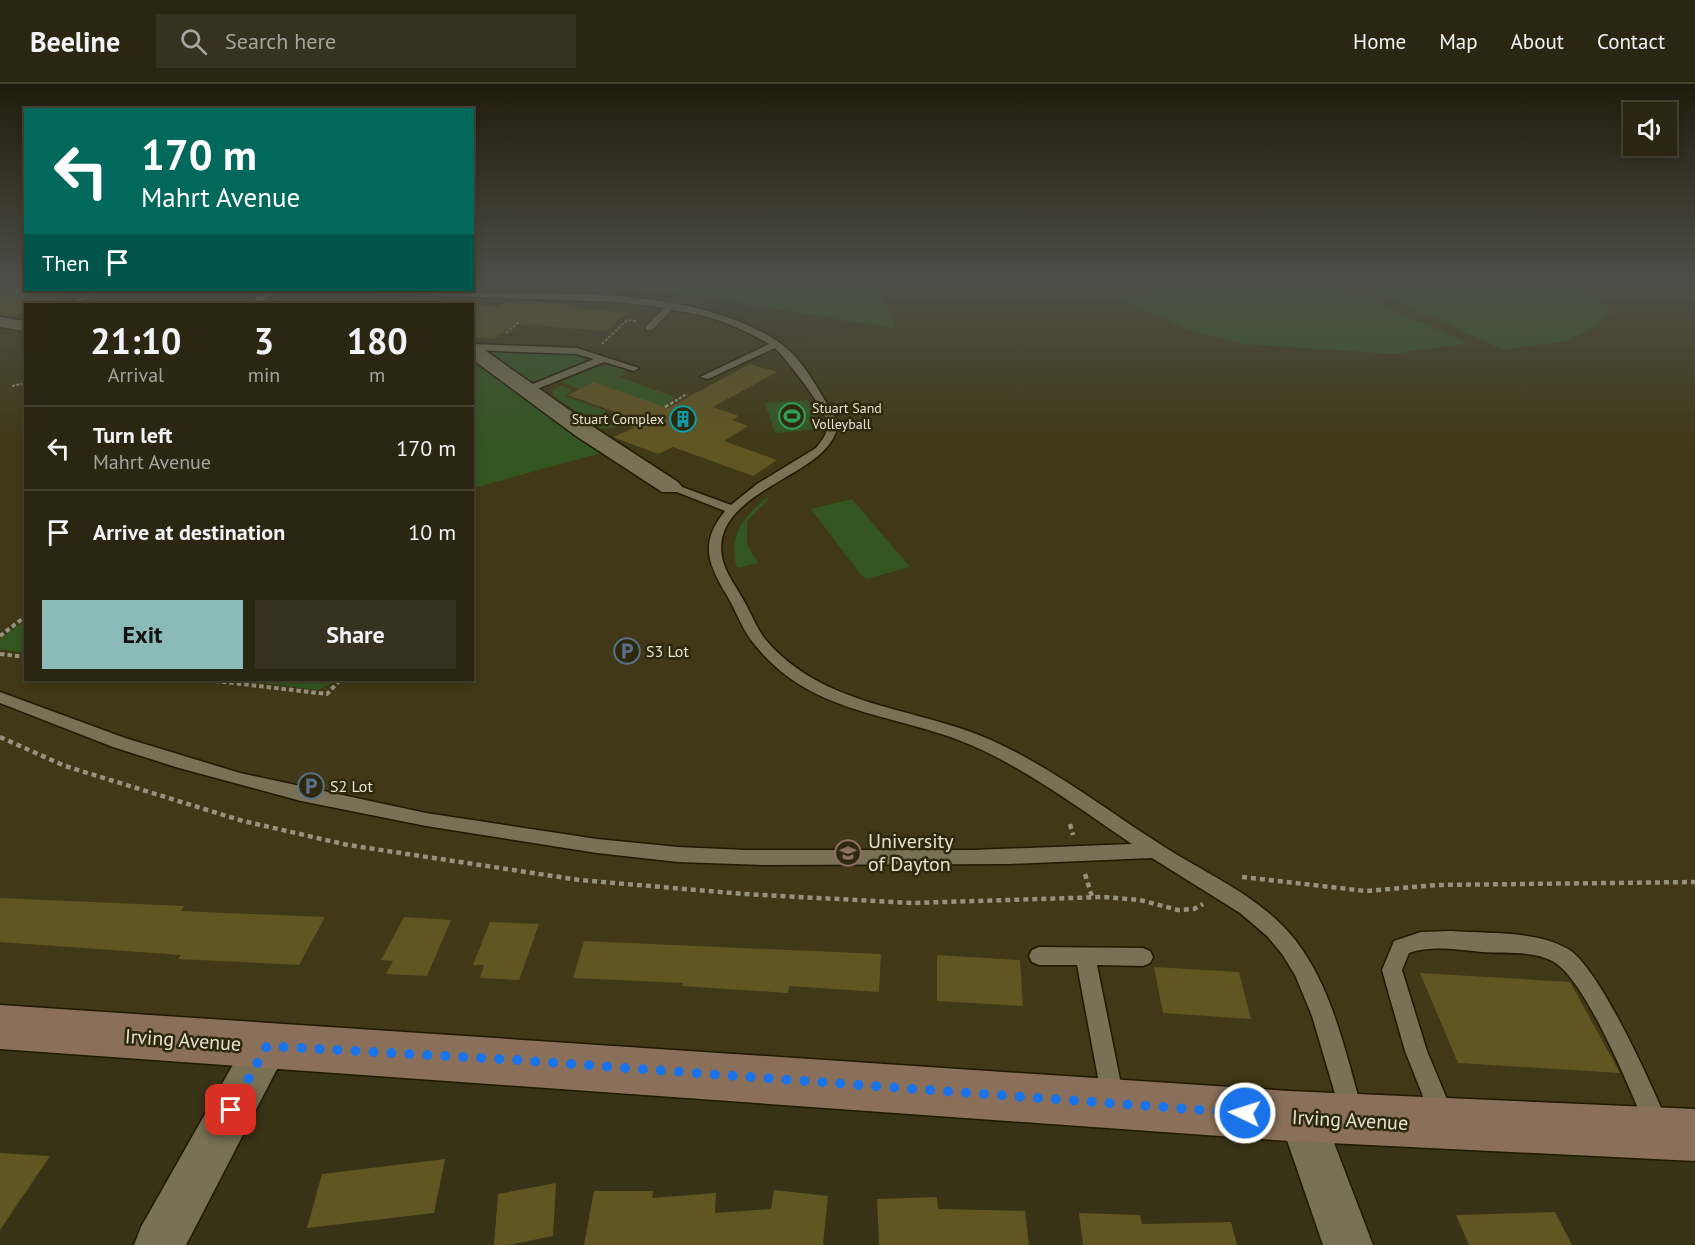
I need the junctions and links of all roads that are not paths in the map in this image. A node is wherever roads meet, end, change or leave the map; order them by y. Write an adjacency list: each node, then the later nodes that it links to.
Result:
1 (768, 339): 2 (lane)
2 (776, 344): 7 (lane); 10 (lane)
3 (474, 348): 5 (lane)
4 (474, 350): 8 (street)
5 (603, 359): 6 (lane); 8 (lane)
6 (634, 368)
7 (705, 377)
8 (527, 390): 9 (street)
9 (670, 487): 10 (lane)
10 (733, 510): 12 (lane)
11 (0, 697): 12 (lane)
12 (1154, 849): 20 (lane)
13 (1039, 956): 14 (lane)
14 (1085, 956): 15 (lane); 18 (lane)
15 (1143, 957)
16 (0, 1027): 17 (street, Irving Avenue)
17 (267, 1046): 18 (street, Irving Avenue); 23 (street)
18 (1114, 1104): 19 (street, Irving Avenue)
19 (1302, 1117): 20 (street, Irving Avenue); 24 (street)
20 (1353, 1120): 21 (street, Irving Avenue)
21 (1445, 1125): 22 (street, Irving Avenue); 22 (lane)
22 (1678, 1136)
23 (159, 1245)
24 (1348, 1245)

